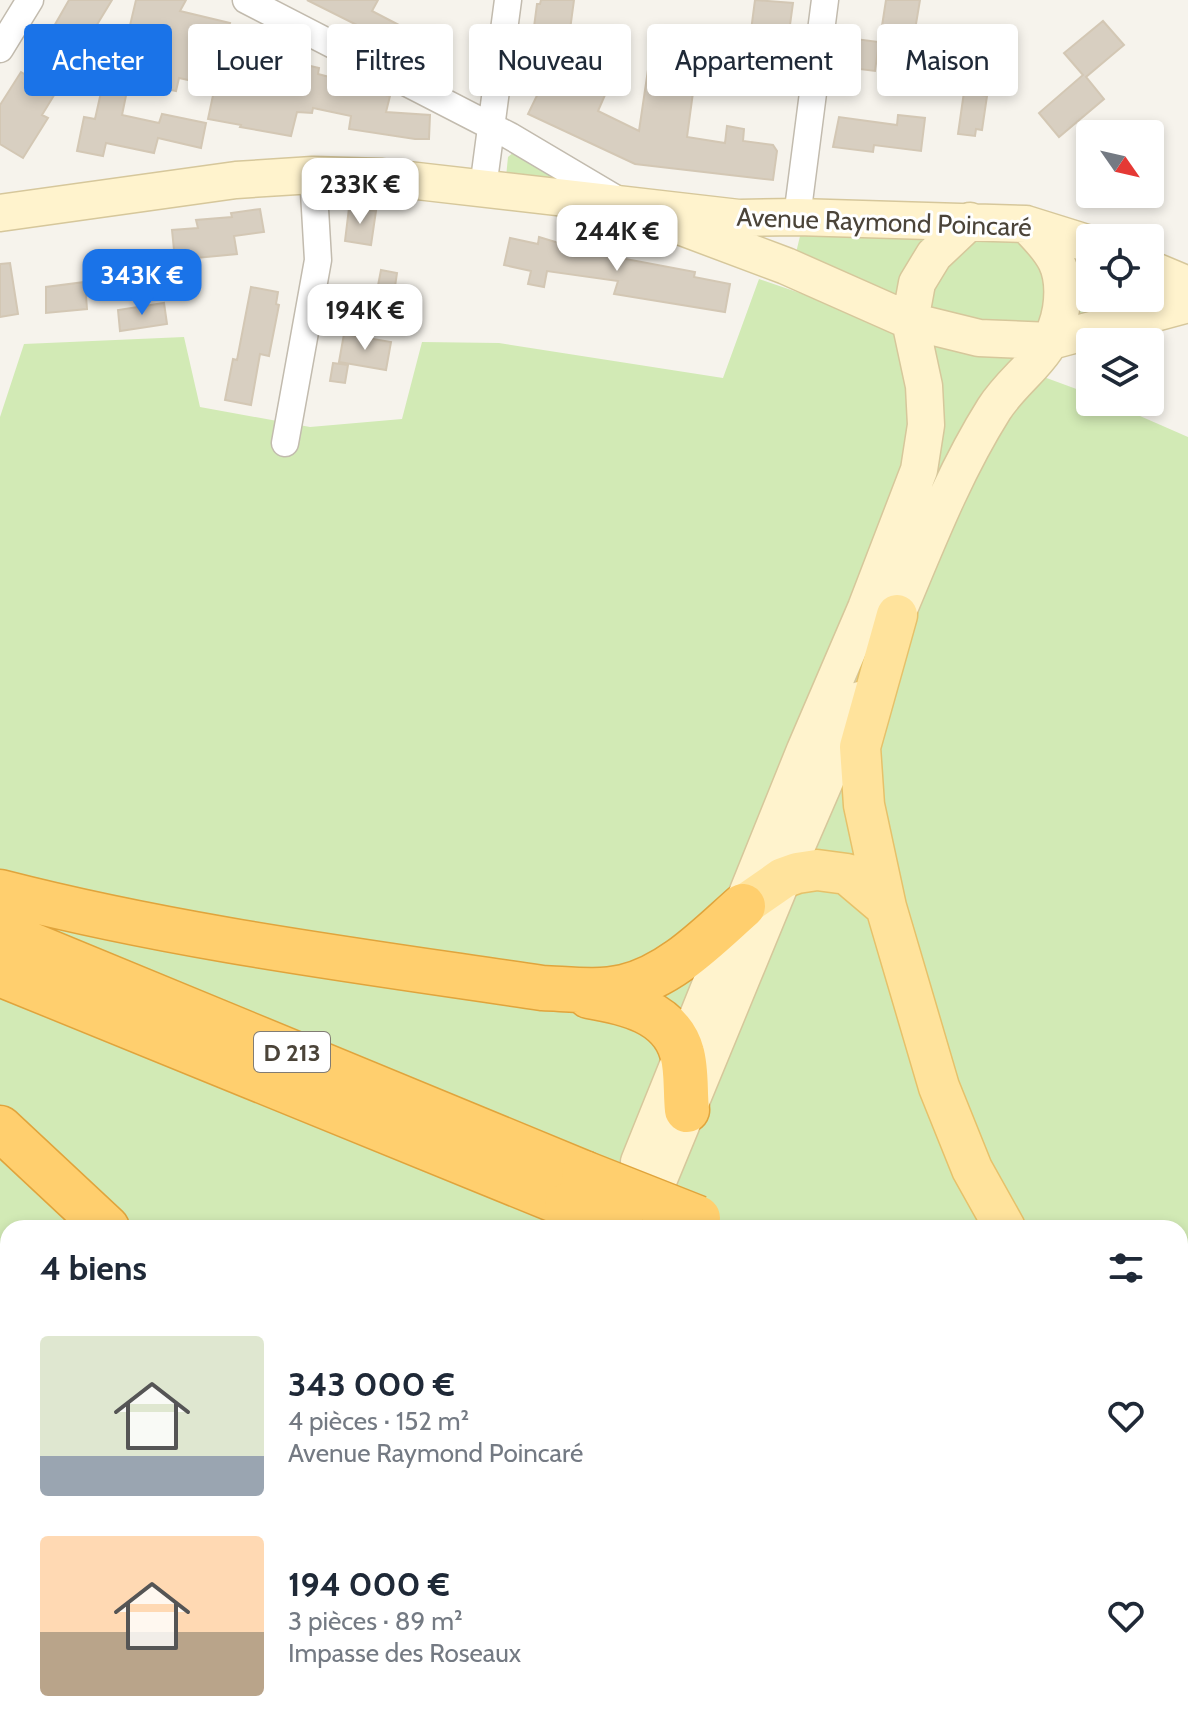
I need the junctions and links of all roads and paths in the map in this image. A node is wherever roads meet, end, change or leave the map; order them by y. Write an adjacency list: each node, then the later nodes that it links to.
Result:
1 (30, 0): 5 (street)
2 (246, 0): 6 (street)
3 (508, 0): 6 (street)
4 (825, 0): 11 (street)
5 (0, 49)
6 (492, 129): 8 (street); 9 (street)
7 (313, 175): 8 (main road, Avenue Raymond Poincaré); 10 (main road, Avenue Raymond Poincaré); 21 (street)
8 (483, 188): 9 (main road, Avenue Raymond Poincaré)
9 (628, 206): 11 (main road, Avenue Raymond Poincaré); 15 (main road, Avenue Raymond Poincaré)
10 (0, 213)
11 (797, 217): 12 (main road, Avenue Raymond Poincaré); 15 (main road)
12 (970, 221): 13 (main road, Avenue Raymond Poincaré); 19 (main road)
13 (1026, 224): 14 (main road, Avenue Raymond Poincaré); 20 (main road)
14 (1076, 240)
15 (786, 266): 19 (main road, Avenue Raymond Poincaré)
16 (1164, 275): 17 (main road)
17 (1188, 285)
18 (1188, 304): 20 (main road, Avenue Raymond Poincaré)
19 (910, 321): 20 (main road, Avenue Raymond Poincaré); 25 (main road)
20 (1051, 341): 22 (main road)
21 (285, 443)
22 (897, 615): 23 (main road); 26 (main road)
23 (783, 878): 25 (main road); 26 (main road); 31 (main road)
24 (0, 892): 29 (highway)
25 (743, 906): 29 (highway); 30 (main road)
26 (886, 907): 39 (main road)
27 (0, 932): 33 (highway, D 213)
28 (0, 974): 33 (highway, D 213)
29 (542, 988): 30 (highway)
30 (682, 1053): 31 (highway); 36 (main road)
31 (687, 1110): 37 (main road)
32 (0, 1128): 34 (highway)
33 (576, 1189): 35 (highway, D 213, bridge); 38 (highway, D 213, bridge)
34 (98, 1220)
35 (613, 1220)
36 (615, 1220)
37 (642, 1220)
38 (698, 1220)
39 (1001, 1220)

